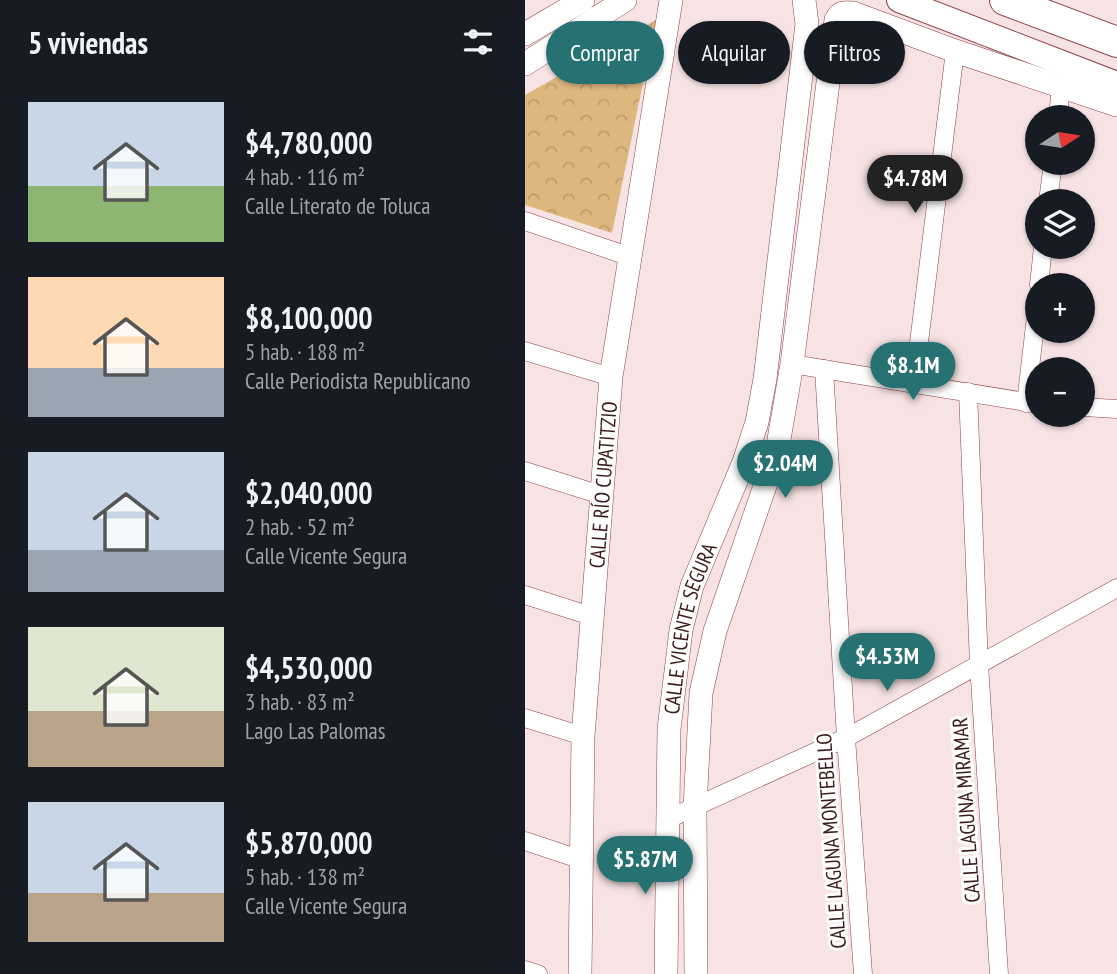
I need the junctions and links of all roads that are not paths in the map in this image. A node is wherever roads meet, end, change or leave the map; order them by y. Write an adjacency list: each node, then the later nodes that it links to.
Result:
1 (583, 0): 8 (street)
2 (625, 0): 11 (street)
3 (671, 0): 17 (street, CALLE RÍO CUPATITZIO)
4 (899, 0): 7 (main road)
5 (1005, 0): 9 (highway)
6 (805, 1): 26 (street, CALLE VICENTE SEGURA)
7 (926, 6): 12 (main road)
8 (525, 34)
9 (1117, 42)
10 (955, 51): 13 (street); 19 (street, CALLE VICENTE SEGURA); 22 (street)
11 (525, 64)
12 (1117, 84)
13 (1061, 86): 14 (street); 15 (street)
14 (1059, 105)
15 (1117, 106)
16 (525, 221): 17 (street)
17 (631, 257): 21 (street, CALLE RÍO CUPATITZIO)
18 (525, 351): 21 (street)
19 (792, 364): 20 (street); 28 (street, CALLE VICENTE SEGURA)
20 (824, 369): 22 (street); 37 (street, CALLE LAGUNA MONTEBELLO)
21 (611, 377): 30 (street, CALLE RÍO CUPATITZIO)
22 (914, 383): 23 (street)
23 (968, 392): 24 (street); 34 (street, CALLE LAGUNA MIRAMAR)
24 (1025, 402)
25 (1095, 408): 27 (street)
26 (759, 409): 28 (street); 39 (street, CALLE VICENTE SEGURA)
27 (1117, 409)
28 (783, 414): 38 (street, CALLE VICENTE SEGURA)
29 (525, 471): 30 (street)
30 (601, 495): 33 (street, CALLE RÍO CUPATITZIO)
31 (1117, 588): 34 (street)
32 (525, 595): 33 (street)
33 (591, 616): 36 (street, CALLE RÍO CUPATITZIO)
34 (979, 664): 37 (street); 48 (street, CALLE LAGUNA MIRAMAR)
35 (525, 718): 36 (street)
36 (583, 736): 41 (street, CALLE RÍO CUPATITZIO)
37 (846, 738): 38 (street); 47 (street, CALLE LAGUNA MONTEBELLO)
38 (695, 807): 39 (street); 46 (street, CALLE VICENTE SEGURA)
39 (668, 819): 45 (street, CALLE VICENTE SEGURA)
40 (525, 841): 41 (street)
41 (582, 860): 44 (street, CALLE RÍO CUPATITZIO)
42 (525, 970): 43 (street)
43 (538, 974)
44 (580, 974)
45 (666, 974)
46 (697, 974)
47 (863, 974)
48 (999, 974)

